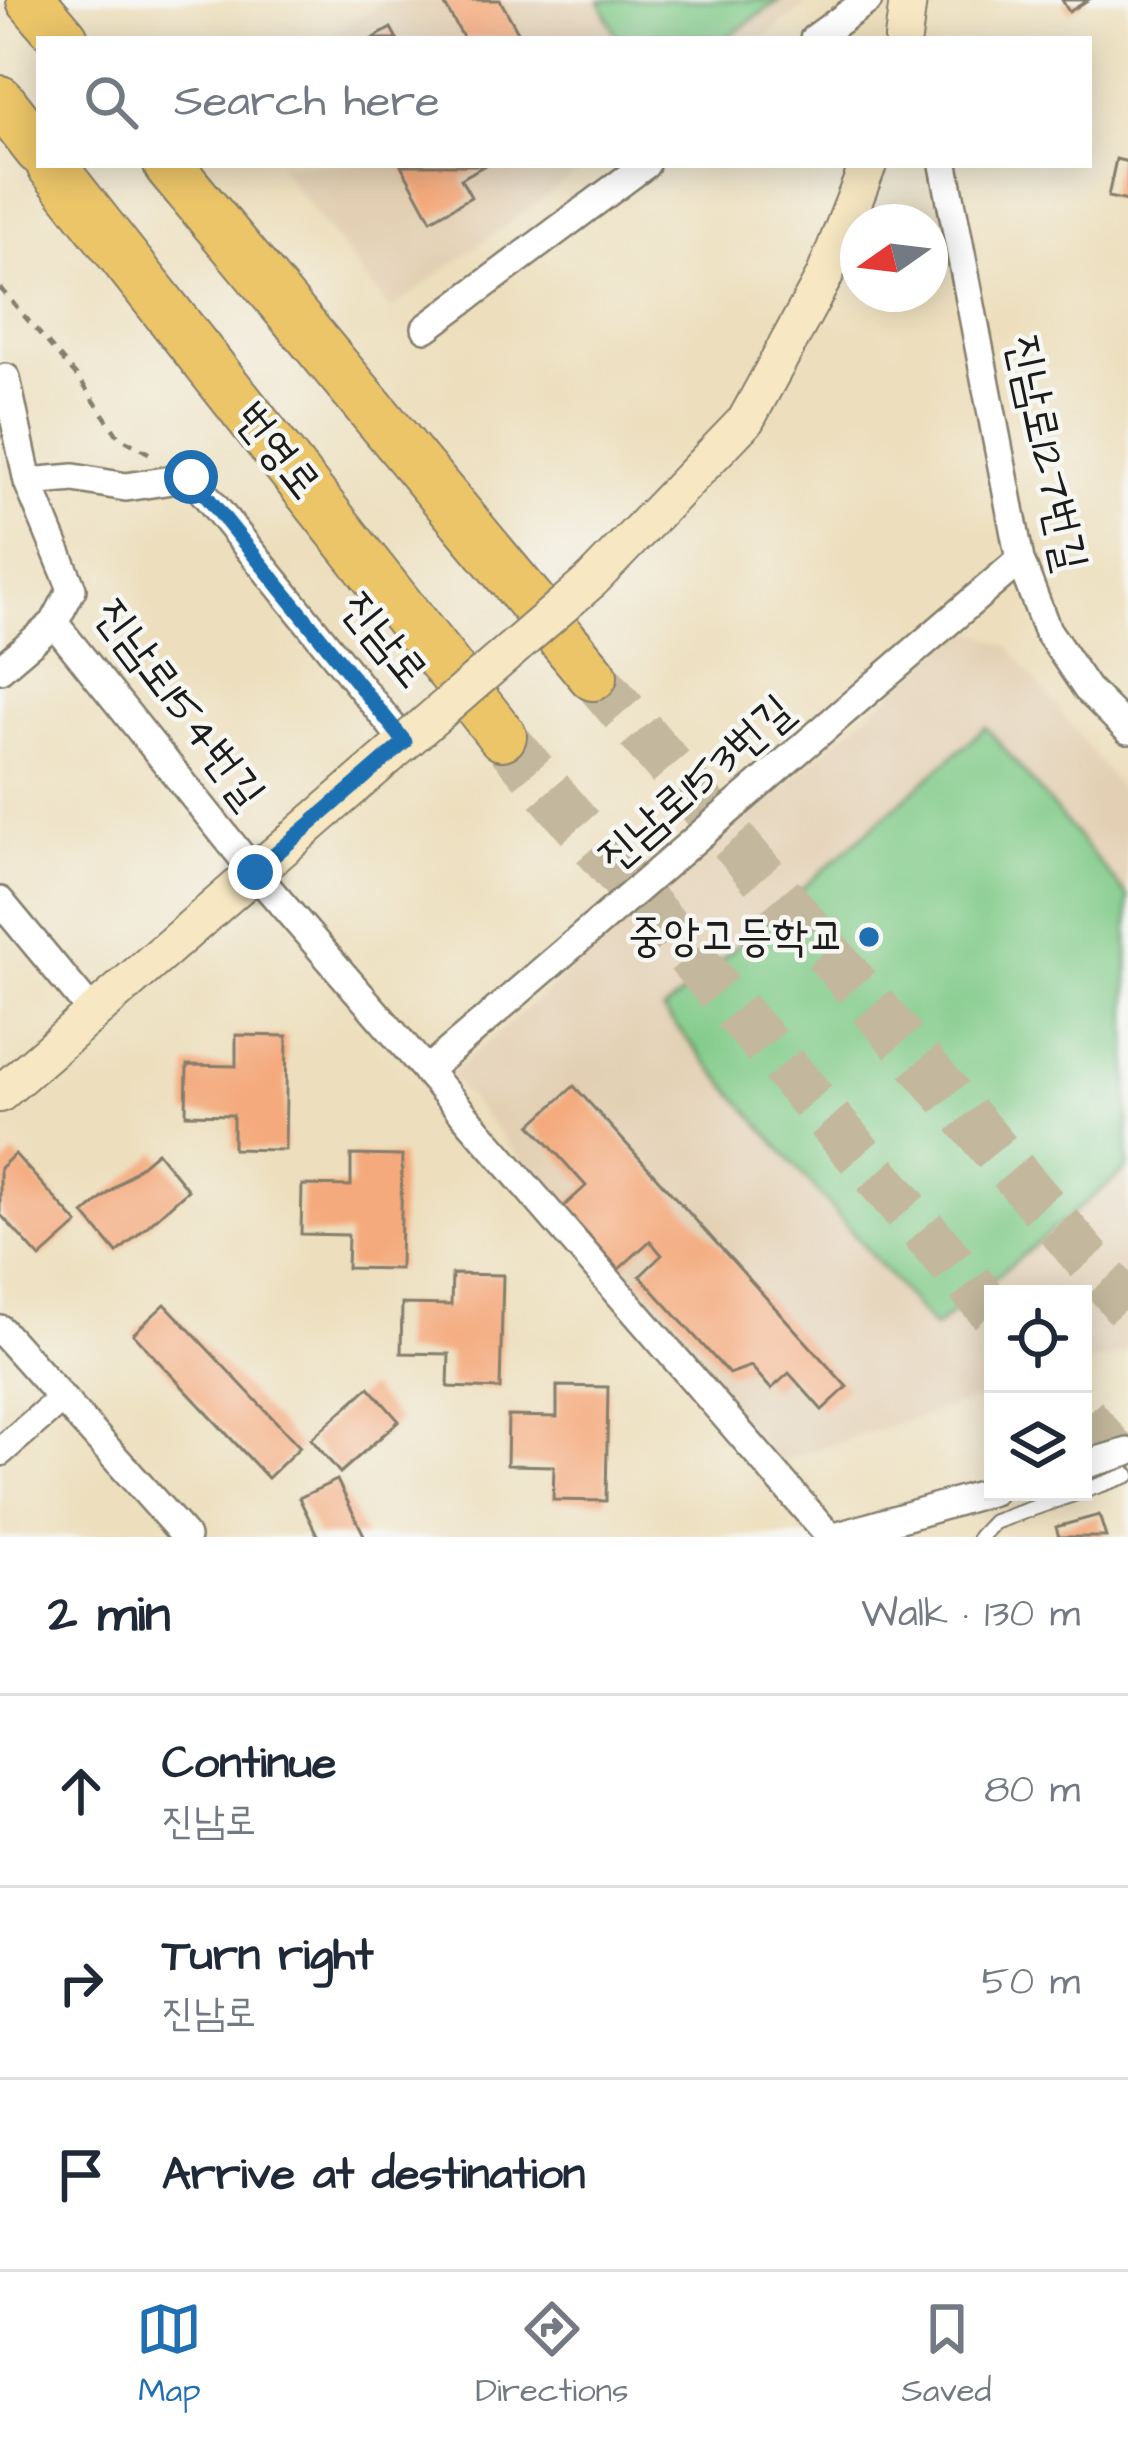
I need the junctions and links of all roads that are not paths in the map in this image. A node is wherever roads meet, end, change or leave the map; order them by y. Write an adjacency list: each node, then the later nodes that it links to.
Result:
1 (31, 0): 3 (highway)
2 (868, 0): 4 (street)
3 (61, 36)
4 (818, 36)
5 (0, 100): 6 (highway)
6 (36, 146)
7 (53, 168): 20 (highway, 번영로)
8 (171, 168): 18 (highway)
9 (641, 168): 12 (street)
10 (867, 168): 21 (main road, bridge)
11 (945, 168): 15 (street, 진남로127번길)
12 (426, 328)
13 (6, 378): 14 (street, 진남로154번길)
14 (28, 482): 16 (street, 진남로154번길); 21 (street, 진남로)
15 (1020, 560): 19 (street, 진남로127번길); 25 (street, 진남로153번길)
16 (54, 623): 17 (street); 22 (street, 진남로154번길)
17 (0, 669)
18 (593, 676)
19 (1128, 730)
20 (502, 736)
21 (405, 742): 22 (main road, 진남로)
22 (255, 872): 24 (main road, 진남로); 25 (street)
23 (0, 901): 24 (street)
24 (93, 1013): 26 (main road, 진남로)
25 (427, 1071): 37 (street)
26 (0, 1094)
27 (0, 1329): 28 (street)
28 (61, 1399): 29 (street); 36 (street)
29 (0, 1452)
30 (1128, 1452): 31 (street)
31 (1092, 1462)
32 (1128, 1475): 33 (lane)
33 (1092, 1487)
34 (984, 1494): 37 (street)
35 (1053, 1501): 38 (lane)
36 (186, 1537)
37 (833, 1537)
38 (980, 1537)

